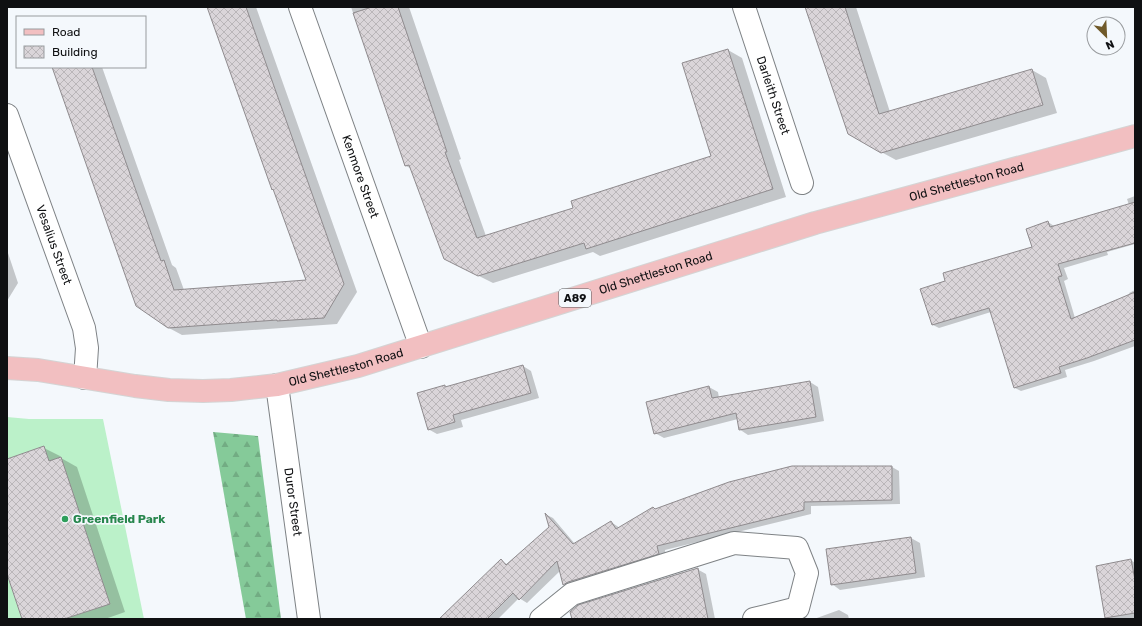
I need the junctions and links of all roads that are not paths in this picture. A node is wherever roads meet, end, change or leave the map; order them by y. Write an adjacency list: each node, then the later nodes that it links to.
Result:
1 (300, 7): 6 (street, Kenmore Street)
2 (744, 7): 5 (street, Darleith Street)
3 (7, 115): 8 (street, Vesalius Street)
4 (1135, 136): 6 (main road, Old Shettleston Road / A89)
5 (802, 183)
6 (421, 346): 9 (main road, Old Shettleston Road / A89)
7 (7, 368): 8 (main road, Old Shettleston Road / A89)
8 (85, 378): 9 (main road, Old Shettleston Road / A89)
9 (277, 385): 10 (street, Duror Street)
10 (309, 619)
11 (541, 619): 12 (street)
12 (754, 619)

